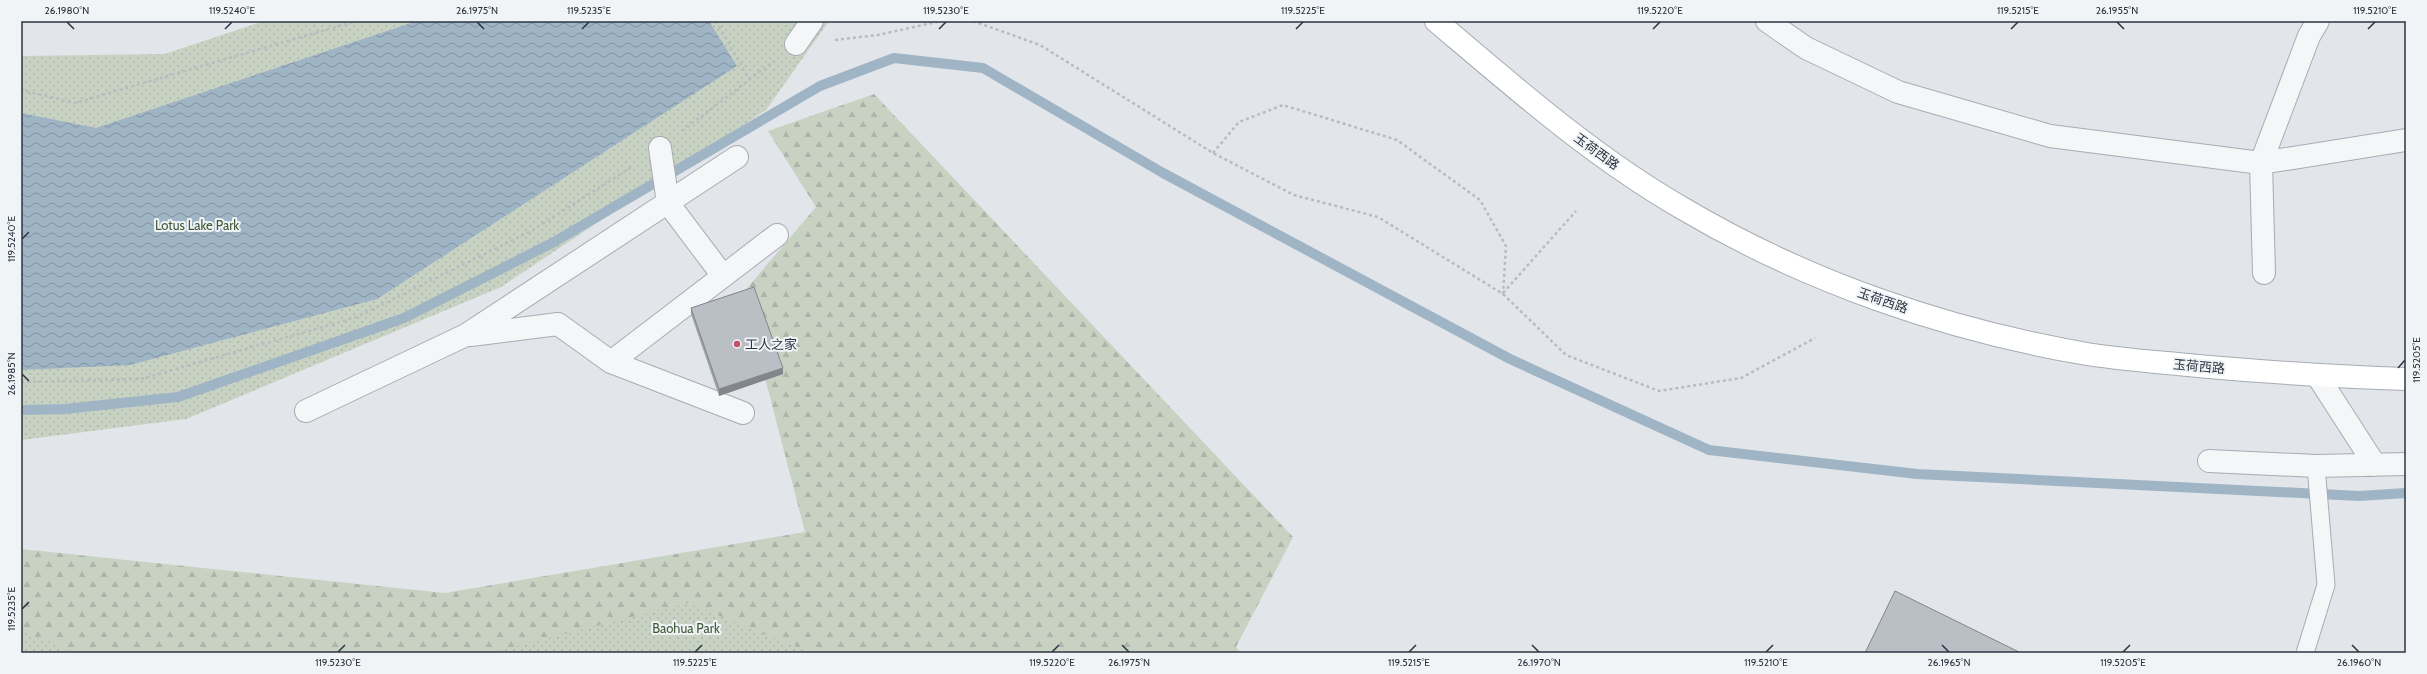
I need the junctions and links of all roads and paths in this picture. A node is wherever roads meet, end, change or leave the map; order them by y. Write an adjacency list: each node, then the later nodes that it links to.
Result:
1 (356, 21): 11 (path)
2 (716, 21): 10 (path)
3 (812, 21): 9 (street)
4 (941, 21): 9 (path)
5 (973, 21): 14 (path)
6 (1436, 21): 26 (main road, 玉荷西路)
7 (1767, 21): 16 (street)
8 (2318, 21): 16 (street)
9 (796, 44): 10 (path)
10 (749, 79): 13 (path)
11 (21, 90)
12 (2406, 140): 16 (street)
13 (660, 148): 17 (street); 28 (path)
14 (1213, 153): 22 (path); 22 (path)
15 (736, 157): 17 (street)
16 (2261, 163): 20 (street)
17 (668, 203): 21 (street); 23 (street)
18 (1576, 211): 22 (path)
19 (777, 235): 21 (street)
20 (2264, 273)
21 (723, 276): 25 (street)
22 (1503, 294): 24 (path)
23 (466, 335): 25 (street); 29 (street)
24 (1815, 338)
25 (611, 362): 30 (street)
26 (2317, 375): 27 (main road, 玉荷西路); 33 (street)
27 (2406, 379)
28 (21, 382)
29 (306, 411)
30 (743, 414)
31 (2209, 461): 34 (street)
32 (2406, 464): 33 (street)
33 (2375, 465): 34 (street)
34 (2316, 466): 35 (lane)
35 (2305, 653)

